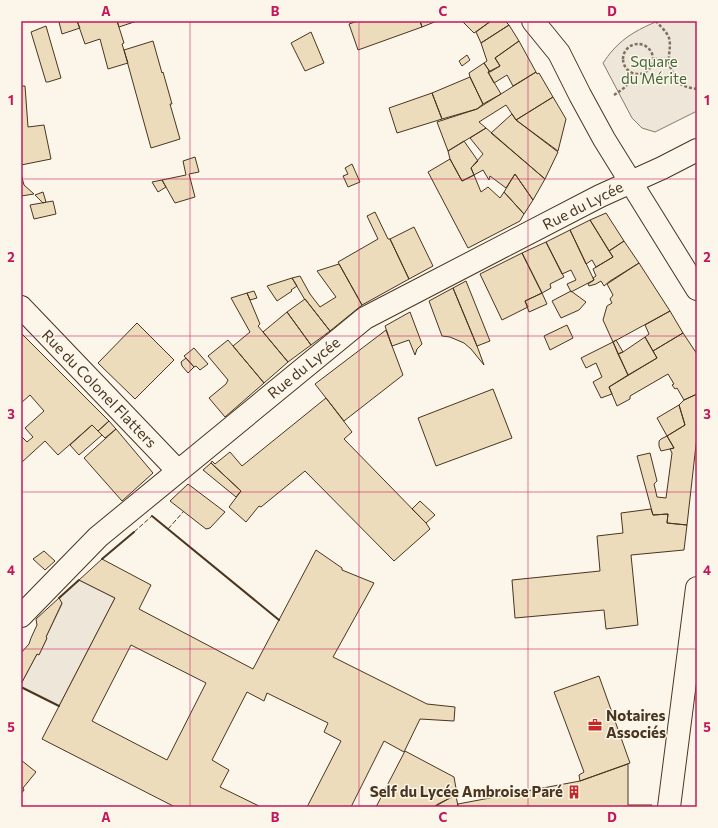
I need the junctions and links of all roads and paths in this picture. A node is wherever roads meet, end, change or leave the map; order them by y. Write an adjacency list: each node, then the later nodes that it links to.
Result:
1 (533, 21): 9 (street)
2 (656, 21): 4 (path)
3 (654, 59): 4 (path); 5 (path); 5 (path)
4 (668, 59): 6 (path)
5 (632, 73): 7 (path)
6 (697, 89)
7 (614, 95)
8 (697, 150): 9 (street, Rue du Lycée)
9 (630, 182): 10 (street); 12 (street, Rue du Lycée)
10 (697, 289)
11 (21, 307): 12 (street, Rue du Colonel Flatters)
12 (178, 471): 14 (street, Rue du Lycée)
13 (697, 588): 15 (street)
14 (21, 616)
15 (669, 807)

